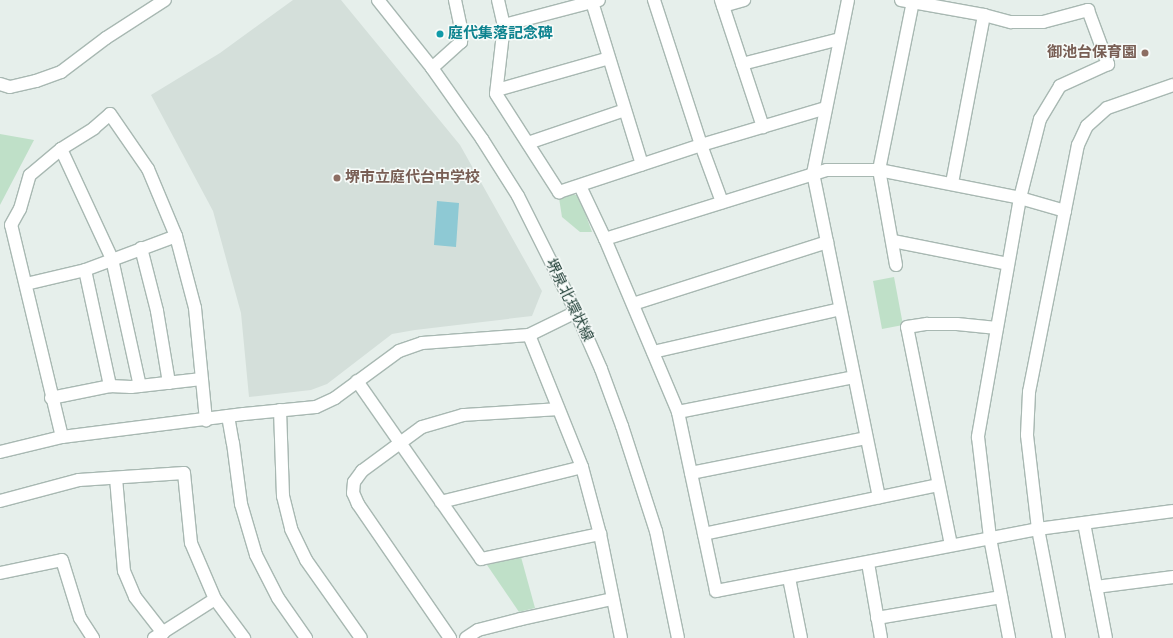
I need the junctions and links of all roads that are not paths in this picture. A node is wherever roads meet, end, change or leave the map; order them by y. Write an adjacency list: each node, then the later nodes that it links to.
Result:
1 (165, 0): 17 (street)
2 (378, 0): 16 (street, 堺泉北環状線)
3 (455, 0): 16 (street)
4 (498, 0): 12 (street)
5 (654, 0): 24 (street)
6 (744, 0): 10 (street)
7 (848, 0): 13 (street)
8 (595, 1): 12 (street); 14 (street)
9 (907, 1): 11 (street); 27 (street)
10 (722, 3): 15 (street)
11 (984, 15): 29 (street); 31 (street)
12 (504, 25): 19 (street)
13 (840, 39): 15 (street); 20 (street)
14 (609, 58): 19 (street); 21 (street)
15 (742, 64): 22 (street)
16 (432, 68): 46 (street, 堺泉北環状線)
17 (0, 84)
18 (1173, 85): 33 (street)
19 (497, 90): 23 (street)
20 (826, 108): 22 (street); 28 (street)
21 (625, 110): 23 (street); 26 (street)
22 (763, 127): 24 (street)
23 (528, 143): 30 (street)
24 (701, 145): 26 (street); 32 (street)
25 (61, 149): 34 (street); 39 (street); 43 (street)
26 (642, 165): 30 (street)
27 (879, 170): 28 (street); 29 (street); 36 (street)
28 (813, 173): 32 (street); 37 (street)
29 (952, 183): 31 (street)
30 (580, 186): 35 (street)
31 (1020, 198): 33 (street); 40 (street)
32 (722, 202): 35 (street)
33 (1065, 211): 75 (street)
34 (176, 236): 38 (street); 51 (street)
35 (606, 239): 44 (street)
36 (893, 241): 40 (street); 41 (street)
37 (827, 242): 44 (street); 45 (street)
38 (141, 248): 39 (street); 53 (street)
39 (112, 259): 42 (street); 55 (street)
40 (1008, 264): 47 (street)
41 (896, 265)
42 (85, 270): 43 (street); 54 (street)
43 (26, 284): 56 (street)
44 (633, 304): 49 (street)
45 (840, 309): 49 (street); 50 (street)
46 (576, 312): 48 (street); 97 (street, 堺泉北環状線)
47 (997, 328): 69 (street); 78 (street)
48 (529, 335): 52 (street); 57 (street)
49 (653, 352): 59 (street)
50 (854, 377): 59 (street); 63 (street)
51 (202, 379): 53 (street); 61 (street)
52 (357, 381): 58 (street); 64 (street)
53 (169, 383): 55 (street)
54 (110, 386): 55 (street); 56 (street)
55 (140, 386)
56 (51, 398): 62 (street)
57 (558, 409): 64 (street); 66 (street)
58 (280, 410): 60 (street); 93 (street)
59 (678, 412): 67 (street)
60 (228, 416): 61 (street); 92 (street)
61 (206, 420): 62 (street)
62 (62, 436): 65 (street)
63 (866, 438): 67 (street); 70 (street)
64 (400, 443): 72 (street); 94 (street)
65 (0, 452)
66 (582, 467): 72 (street); 76 (street)
67 (691, 473): 77 (street)
68 (116, 478): 71 (street); 86 (street); 89 (street)
69 (938, 485): 70 (street); 79 (street)
70 (879, 496): 77 (street)
71 (0, 501)
72 (441, 502): 76 (street)
73 (1173, 511): 74 (street)
74 (1084, 523): 75 (street); 84 (street)
75 (1038, 529): 78 (street); 101 (street)
76 (600, 534): 87 (street)
77 (704, 534): 83 (street)
78 (990, 538): 79 (street); 85 (street)
79 (951, 545): 80 (street)
80 (868, 562): 83 (street); 88 (street)
81 (0, 573): 90 (street)
82 (1173, 577): 84 (street)
83 (788, 578): 98 (street)
84 (1096, 587): 102 (street)
85 (1001, 597): 88 (street); 100 (street)
86 (215, 599): 89 (street); 91 (street)
87 (612, 599): 95 (street); 96 (street)
88 (878, 618): 99 (street)
89 (159, 635)
90 (92, 638)
91 (244, 638)
92 (306, 638)
93 (361, 638)
94 (450, 638)
95 (466, 638)
96 (621, 638)
97 (678, 638)
98 (801, 638)
99 (881, 638)
100 (1009, 638)
101 (1059, 638)
102 (1106, 638)

